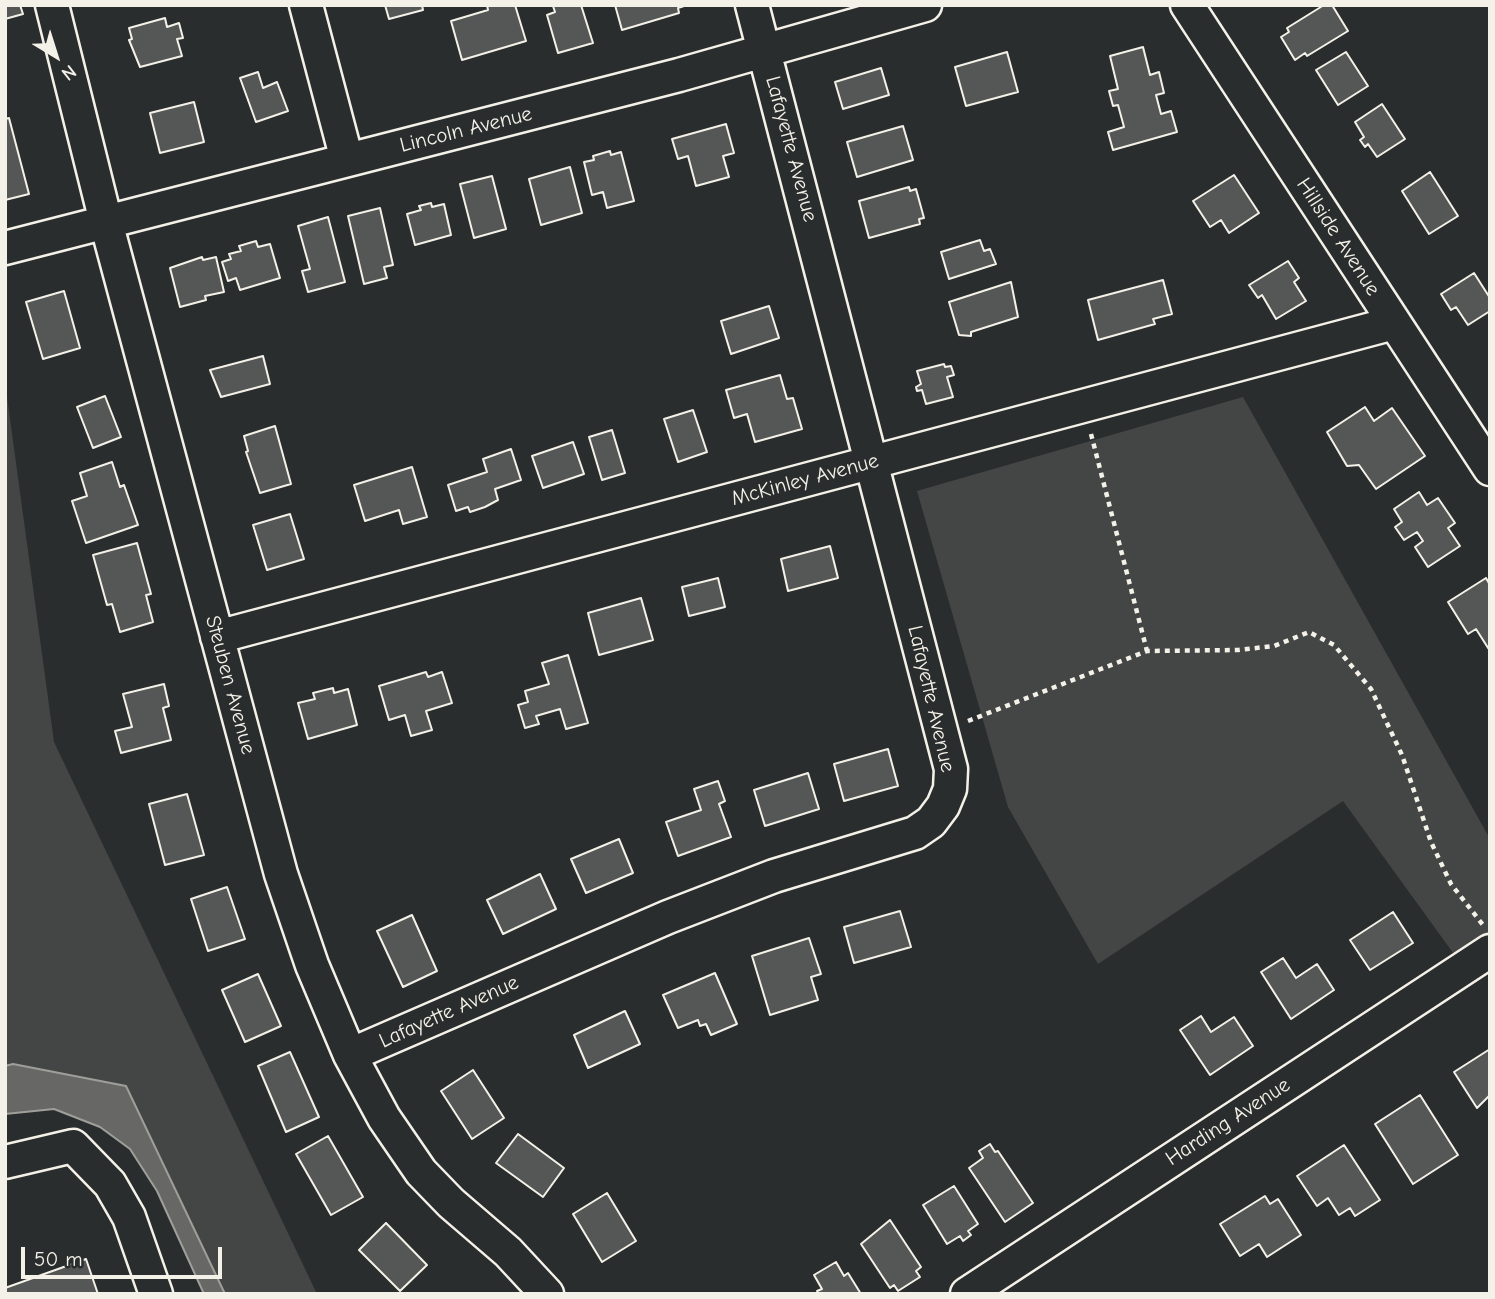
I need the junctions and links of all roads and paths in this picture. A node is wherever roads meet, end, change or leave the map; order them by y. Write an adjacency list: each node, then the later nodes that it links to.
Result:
1 (52, 5): 8 (street, Steuben Avenue)
2 (306, 5): 7 (street)
3 (752, 5): 6 (street, Lafayette Avenue)
4 (925, 5): 6 (street, Lincoln Avenue)
5 (1187, 5): 10 (street, Hillside Avenue)
6 (764, 51): 7 (street, Lincoln Avenue); 12 (street, Lafayette Avenue)
7 (347, 160): 8 (street, Lincoln Avenue)
8 (106, 222): 9 (street, Lincoln Avenue); 14 (street, Steuben Avenue)
9 (5, 248)
10 (1394, 323): 11 (street, McKinley Avenue); 13 (street, Hillside Avenue)
11 (1084, 406): 12 (street, McKinley Avenue); 15 (path)
12 (872, 462): 14 (street, McKinley Avenue); 16 (street, Lafayette Avenue)
13 (1490, 469)
14 (216, 637): 19 (street, Steuben Avenue)
15 (1147, 651): 16 (path); 17 (path)
16 (942, 731): 19 (street, Lafayette Avenue)
17 (1490, 935)
18 (1490, 951): 23 (street, Harding Avenue)
19 (350, 1055): 22 (street, Steuben Avenue)
20 (5, 1162): 21 (street)
21 (156, 1294)
22 (547, 1294)
23 (967, 1294)

